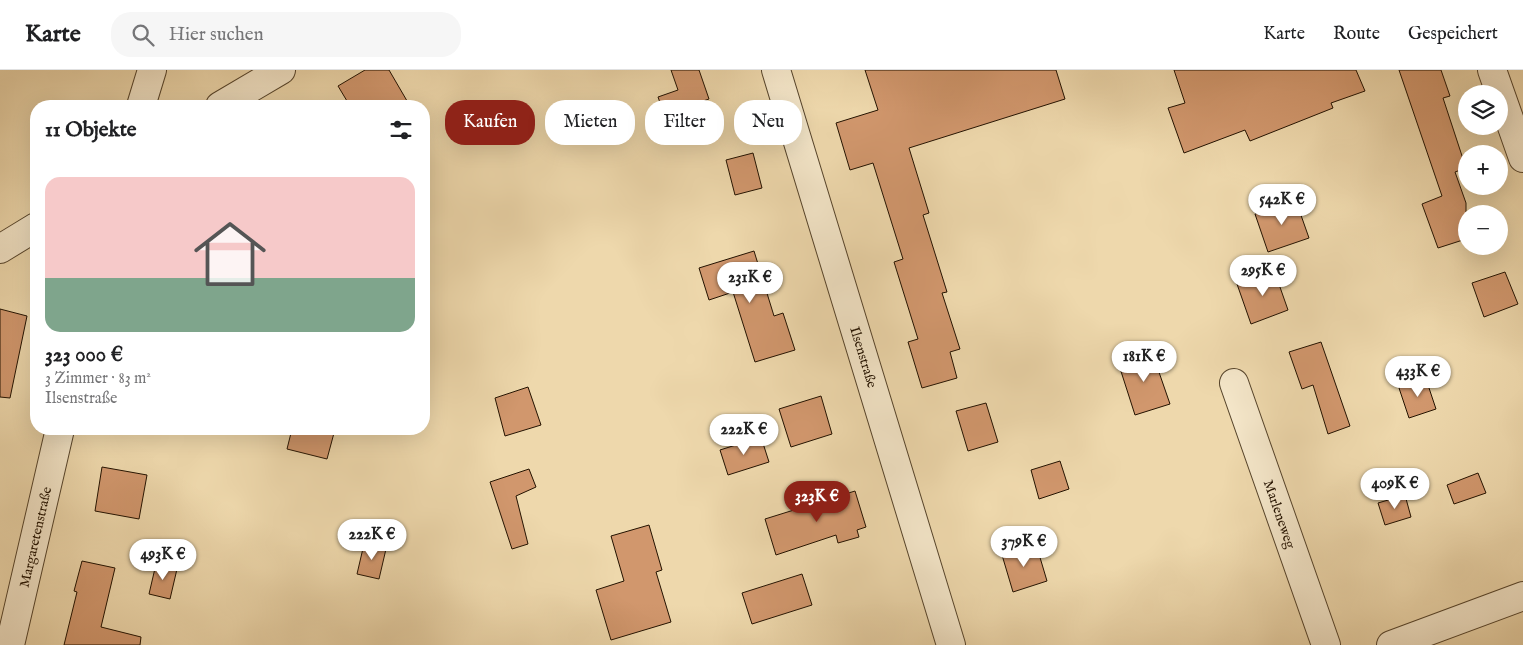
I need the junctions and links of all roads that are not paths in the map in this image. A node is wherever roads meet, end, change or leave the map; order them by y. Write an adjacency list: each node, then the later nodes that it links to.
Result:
1 (152, 70): 5 (street)
2 (278, 70): 6 (street)
3 (776, 70): 14 (street, Ilsenstraße)
4 (1492, 70): 7 (street)
5 (143, 100)
6 (230, 100)
7 (1523, 158)
8 (30, 231): 9 (street)
9 (0, 249)
10 (1234, 382): 15 (street, Marleneweg)
11 (59, 435): 13 (street, Margaretenstraße)
12 (1523, 596): 16 (street)
13 (10, 645)
14 (951, 645)
15 (1326, 645)
16 (1391, 645)

